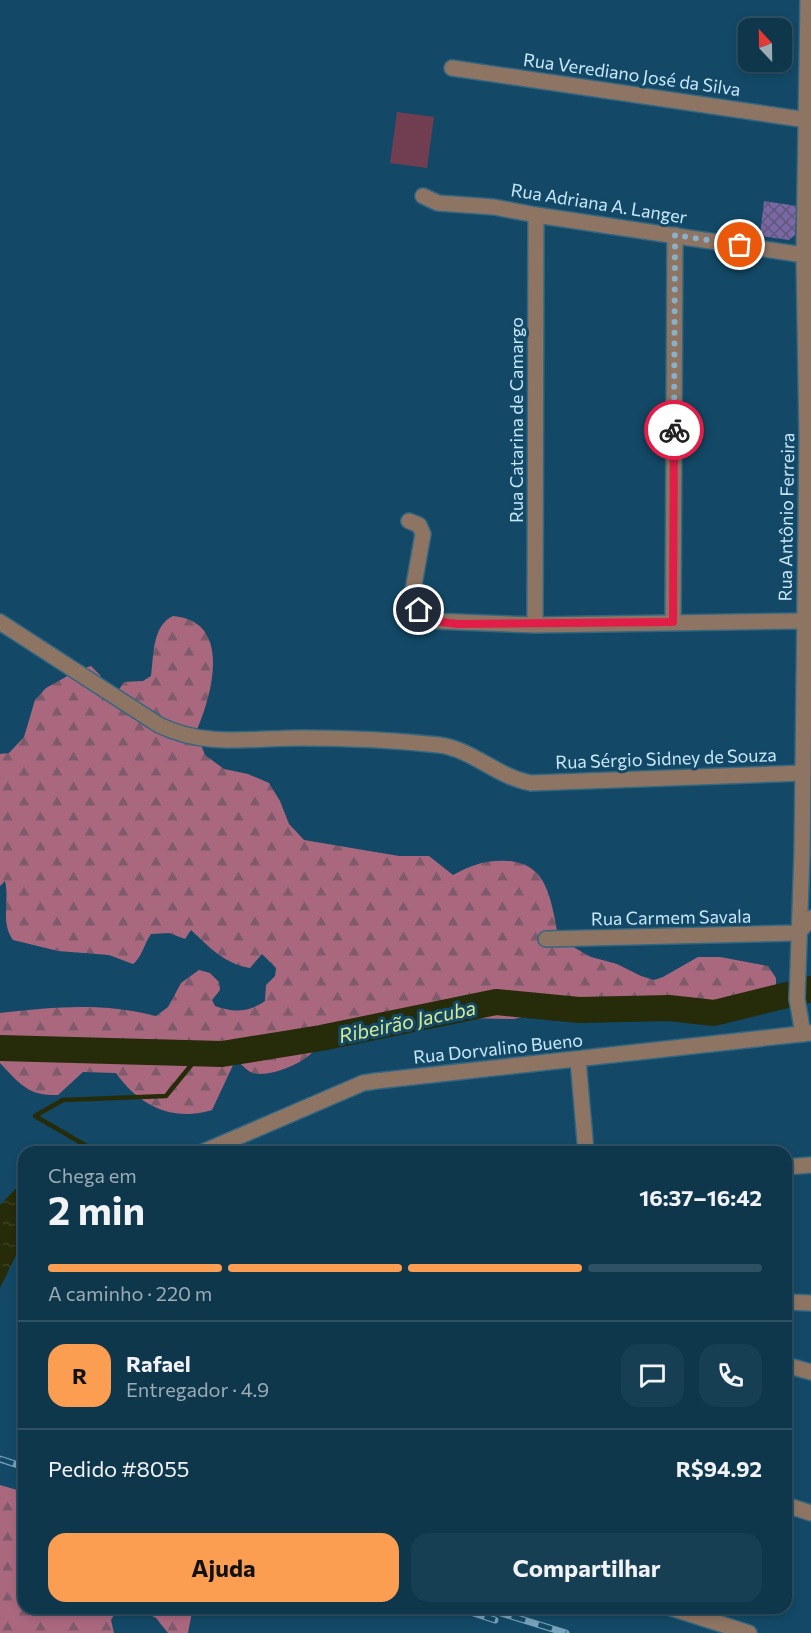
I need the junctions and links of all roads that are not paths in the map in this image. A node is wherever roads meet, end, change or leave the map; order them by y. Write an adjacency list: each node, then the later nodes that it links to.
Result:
1 (808, 0): 3 (street, Rua Antônio Ferreira)
2 (452, 68): 3 (street, Rua Verediano José da Silva)
3 (807, 120): 4 (street, Rua Antônio Ferreira)
4 (809, 143): 8 (street, Rua Antônio Ferreira)
5 (423, 196): 6 (street, Rua Adriana A. Langer)
6 (536, 215): 7 (street, Rua Adriana A. Langer); 14 (street, Rua Catarina de Camargo)
7 (675, 235): 8 (street, Rua Adriana A. Langer); 13 (street)
8 (804, 255): 9 (street, Rua Antônio Ferreira)
9 (809, 437): 12 (street, Rua Antônio Ferreira)
10 (409, 521): 14 (street)
11 (0, 621): 16 (street, Rua Sérgio Sidney de Souza)
12 (803, 621): 13 (street); 15 (street, Rua Antônio Ferreira)
13 (673, 622): 14 (street)
14 (535, 625)
15 (807, 719): 16 (street, Rua Antônio Ferreira)
16 (803, 773): 17 (street, Rua Antônio Ferreira)
17 (807, 852): 19 (street, Rua Antônio Ferreira)
18 (811, 918): 19 (street)
19 (798, 933): 20 (street, Rua Carmem Savala); 21 (street, Rua Antônio Ferreira)
20 (546, 939)
21 (807, 1034): 22 (street, Rua Dorvalino Bueno)
22 (578, 1060): 23 (street, Rua Dorvalino Bueno); 24 (street)
23 (217, 1146)
24 (585, 1146)
25 (811, 1165): 26 (street)
26 (792, 1167)
27 (792, 1302): 28 (street)
28 (811, 1303)
29 (792, 1367): 30 (street)
30 (811, 1372)
31 (792, 1507): 32 (street)
32 (811, 1513)
33 (690, 1614): 34 (street)
34 (749, 1633)

